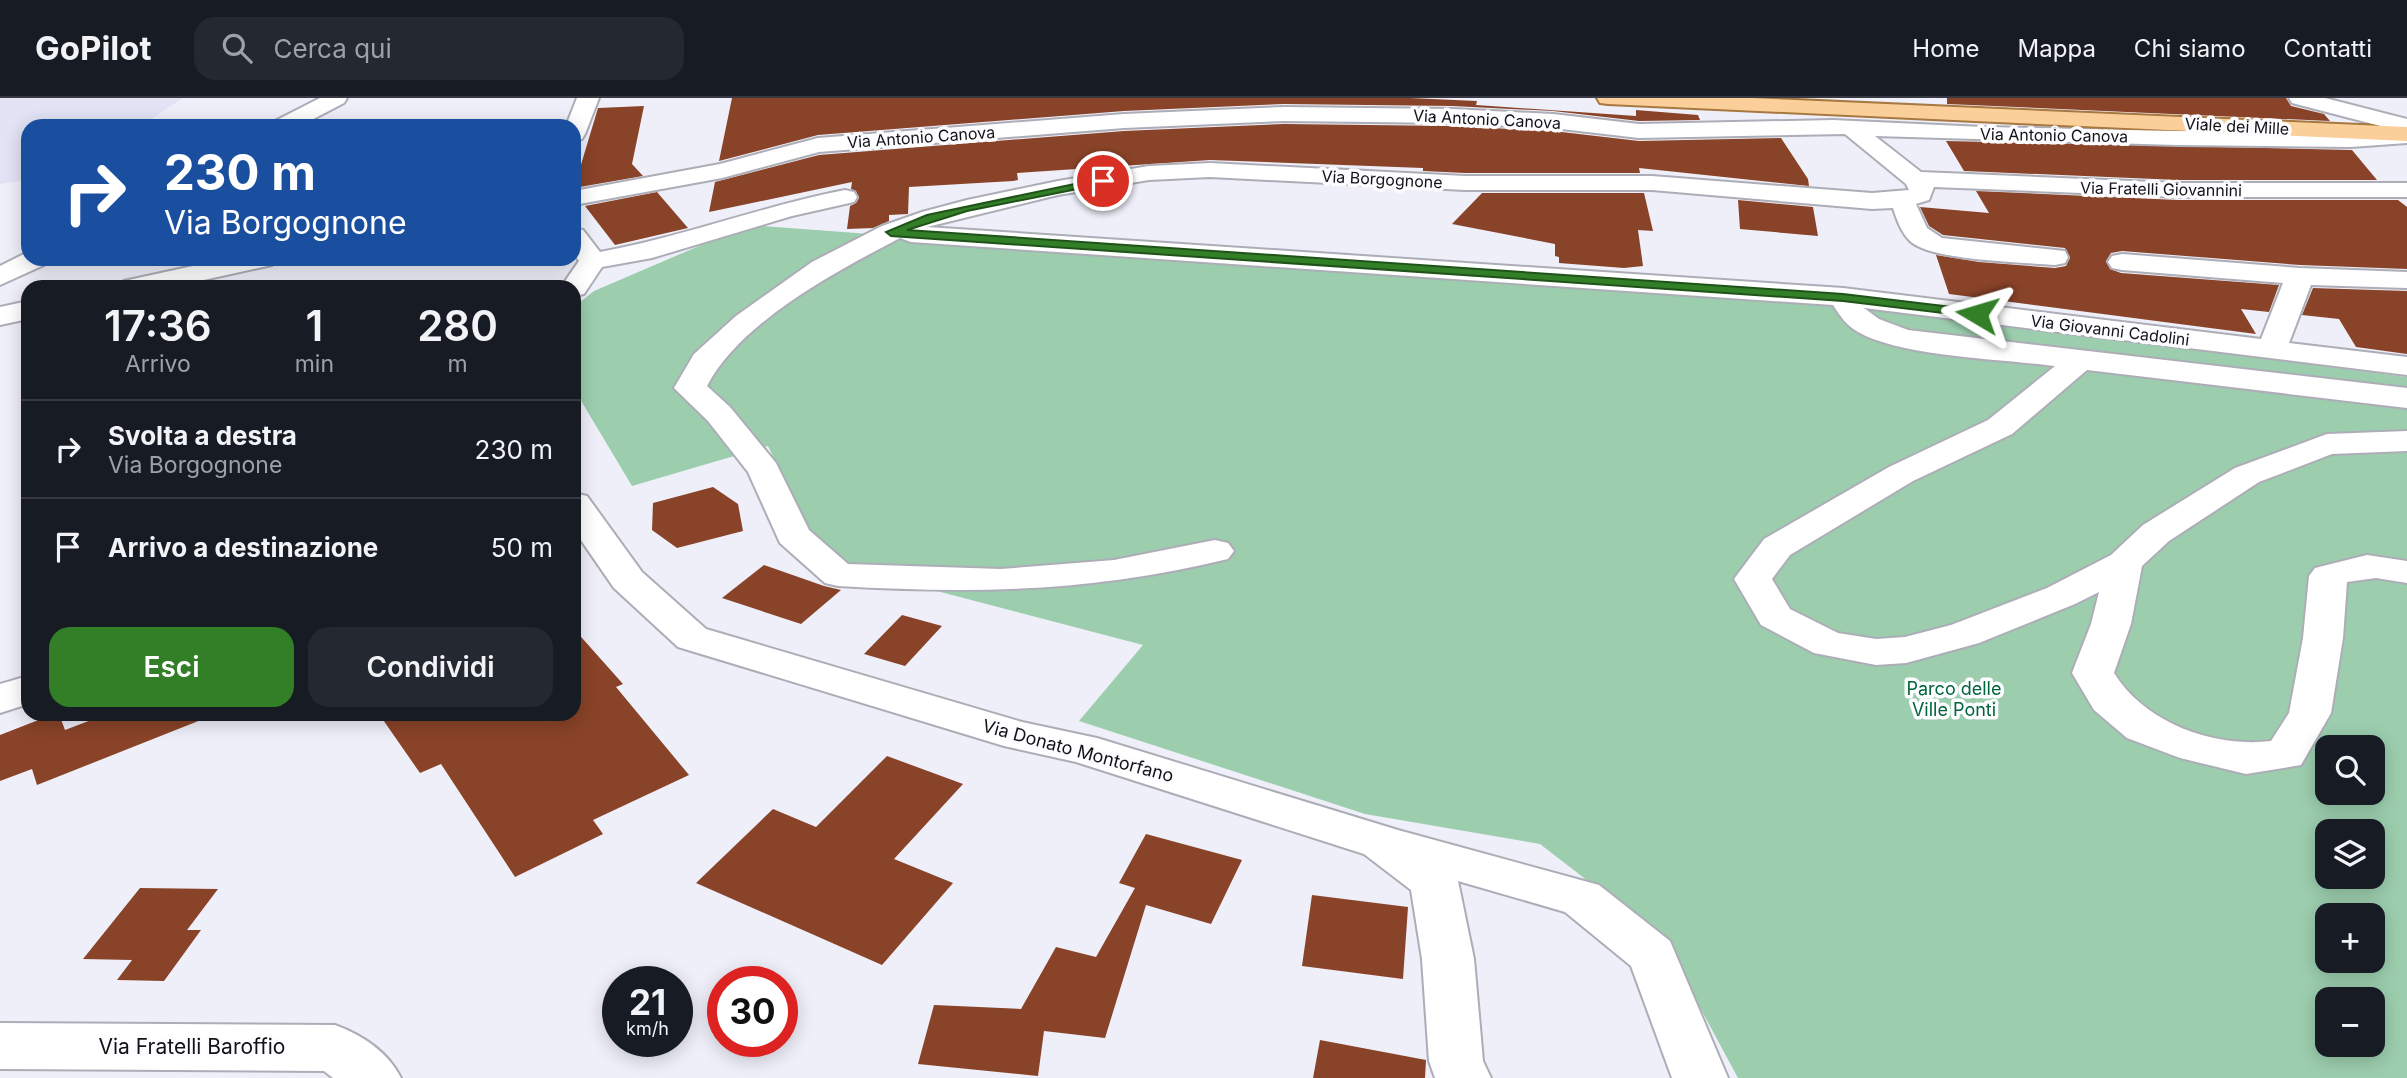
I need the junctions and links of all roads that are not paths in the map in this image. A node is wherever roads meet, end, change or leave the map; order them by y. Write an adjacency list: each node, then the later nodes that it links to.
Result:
1 (336, 98): 5 (street)
2 (588, 98): 6 (street)
3 (1608, 98): 9 (main road, Viale dei Mille)
4 (2300, 98): 7 (street)
5 (296, 119)
6 (580, 119)
7 (2407, 126)
8 (1851, 128): 9 (street, Via Antonio Canova); 10 (street); 12 (street, Via Antonio Canova)
9 (2407, 135)
10 (1908, 189): 11 (street, Via Fratelli Giovannini); 14 (street, Via Borgognone); 16 (street)
11 (2407, 190)
12 (581, 197)
13 (845, 197): 17 (street)
14 (881, 238): 26 (street, Via Giovanni Cadolini); 35 (street, Via Borgognone)
15 (581, 245): 17 (street)
16 (2055, 257)
17 (593, 261): 24 (street)
18 (2122, 262): 21 (street)
19 (21, 266): 22 (street)
20 (230, 266): 23 (street)
21 (2300, 276): 25 (street); 29 (street)
22 (0, 277)
23 (166, 280)
24 (580, 280)
25 (2407, 280)
26 (1843, 297): 29 (street, Via Giovanni Cadolini); 30 (street)
27 (21, 312): 28 (street)
28 (0, 316)
29 (2272, 349): 31 (street, Via Giovanni Cadolini)
30 (2079, 360): 32 (street); 36 (street)
31 (2407, 366)
32 (2407, 398)
33 (2407, 441): 36 (street)
34 (581, 514): 40 (street, Via Donato Montorfano)
35 (1215, 551)
36 (2124, 563): 37 (street)
37 (2407, 572)
38 (21, 692): 39 (street)
39 (0, 699)
40 (1381, 842): 43 (street, Via Donato Montorfano); 44 (street)
41 (0, 1046): 42 (street, Via Fratelli Baroffio)
42 (373, 1078)
43 (1463, 1078)
44 (1699, 1078)

